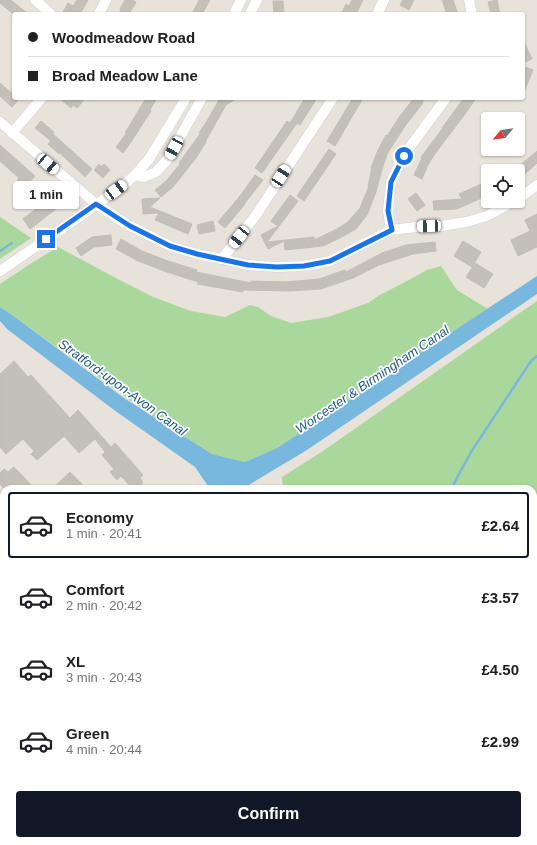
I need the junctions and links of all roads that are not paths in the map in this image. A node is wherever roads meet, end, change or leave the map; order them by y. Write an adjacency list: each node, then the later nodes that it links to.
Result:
1 (35, 0): 7 (street)
2 (106, 0): 8 (street)
3 (241, 0): 9 (street)
4 (257, 0): 10 (street)
5 (384, 0): 11 (street)
6 (469, 0): 12 (street)
7 (49, 12)
8 (100, 12)
9 (235, 12)
10 (251, 12)
11 (378, 12)
12 (472, 12)
13 (40, 100): 19 (street)
14 (185, 100): 20 (street)
15 (201, 100): 20 (street)
16 (332, 100): 26 (street)
17 (445, 100): 25 (street)
18 (0, 122): 19 (street)
19 (12, 133): 23 (street)
20 (135, 176): 23 (street)
21 (537, 185): 22 (street)
22 (525, 194)
23 (96, 204): 26 (street); 27 (street)
24 (501, 208): 25 (street)
25 (392, 230): 26 (street)
26 (222, 259)
27 (0, 271)

